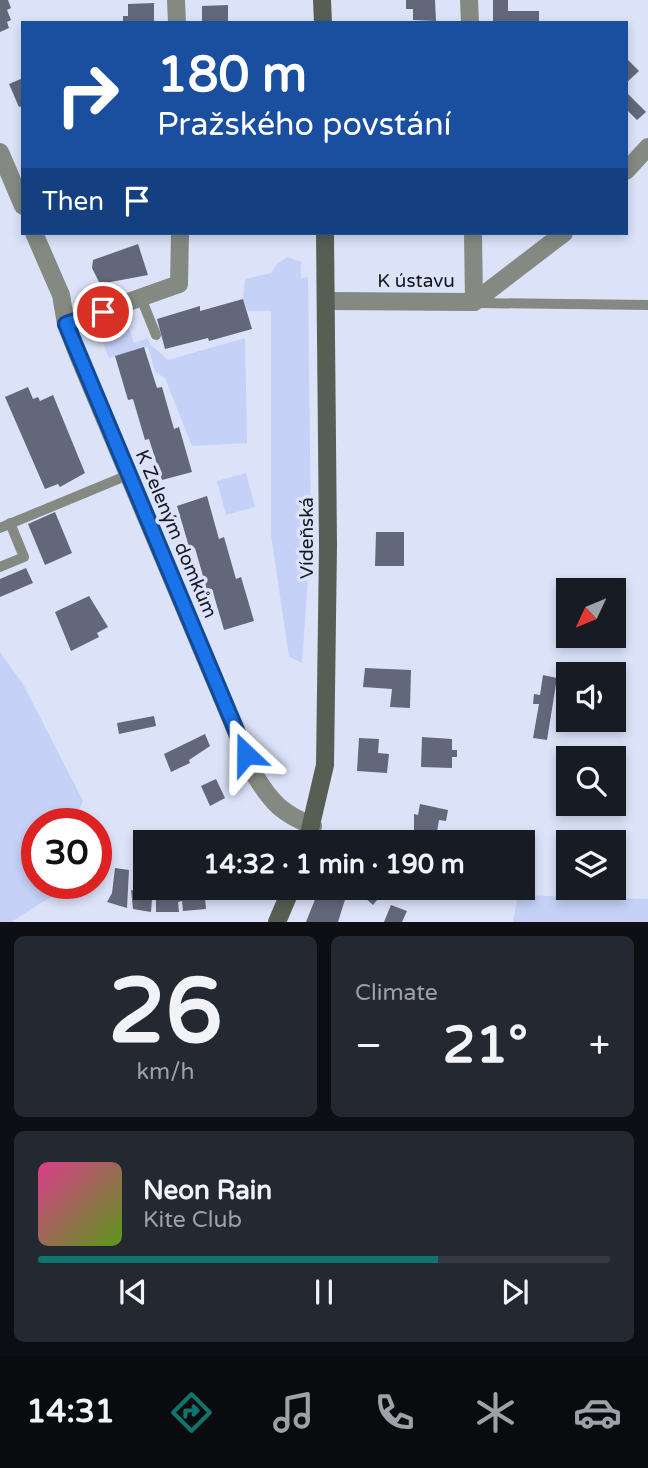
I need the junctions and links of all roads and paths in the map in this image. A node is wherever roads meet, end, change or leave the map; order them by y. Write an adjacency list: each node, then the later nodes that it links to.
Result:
1 (176, 0): 4 (street)
2 (322, 0): 5 (main road)
3 (469, 0): 6 (street)
4 (177, 21)
5 (323, 21)
6 (470, 21)
7 (648, 147): 9 (street)
8 (0, 152): 10 (street)
9 (628, 169)
10 (21, 201)
11 (35, 235): 20 (street, K Zeleným domkům)
12 (180, 235): 16 (street)
13 (325, 235): 17 (main road, Vídeňská)
14 (472, 235): 18 (street)
15 (561, 235): 18 (street, K ústavu)
16 (141, 298): 20 (street); 21 (lane)
17 (328, 301): 18 (street, K ústavu); 26 (main road, Vídeňská)
18 (474, 302): 19 (lane)
19 (648, 305)
20 (66, 324): 22 (street, K Zeleným domkům)
21 (156, 335)
22 (128, 475): 23 (lane); 25 (street, K Zeleným domkům)
23 (5, 526): 24 (lane)
24 (0, 566)
25 (305, 830)
26 (311, 830)
27 (286, 900): 28 (main road)
28 (277, 922)

